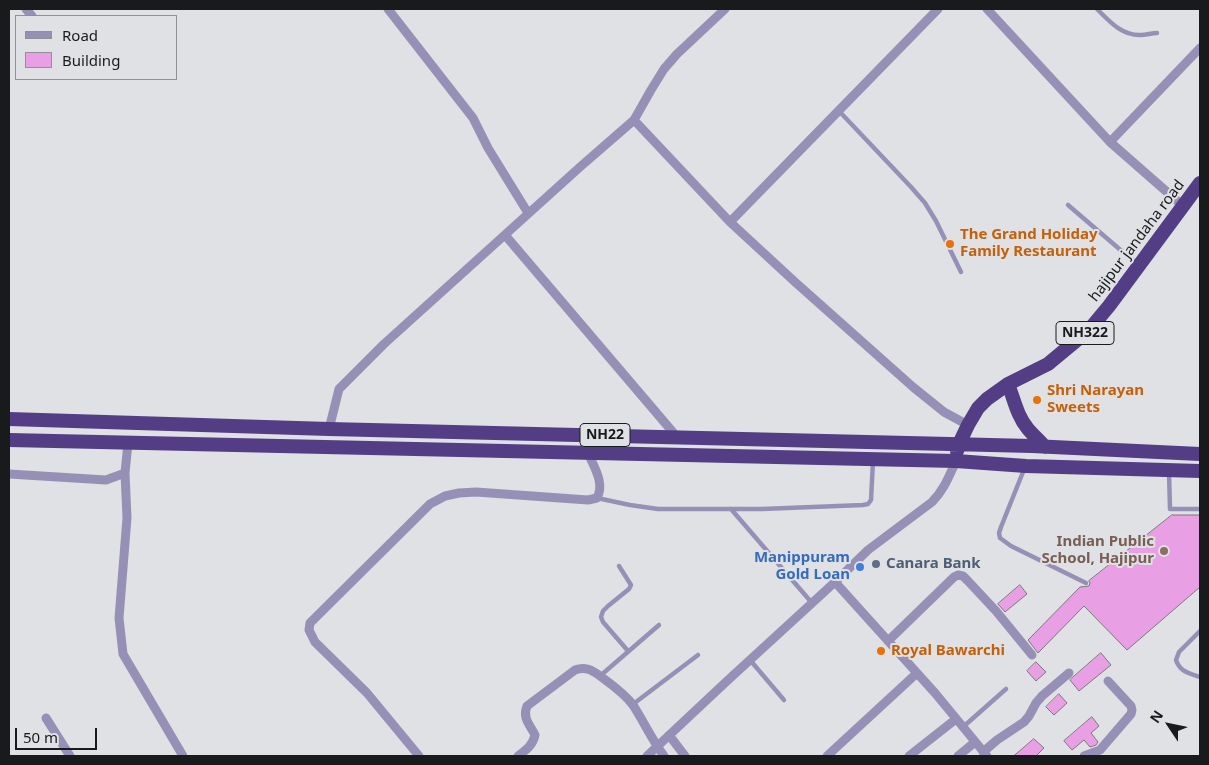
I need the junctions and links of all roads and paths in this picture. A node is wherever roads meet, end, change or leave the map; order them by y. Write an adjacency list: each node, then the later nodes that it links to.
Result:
1 (388, 9): 14 (street)
2 (725, 9): 9 (street)
3 (938, 9): 8 (street)
4 (987, 9): 10 (street)
5 (1097, 9): 6 (lane)
6 (1157, 33)
7 (1200, 48): 10 (street)
8 (838, 110): 15 (street); 18 (lane)
9 (634, 120): 14 (street); 15 (street)
10 (1110, 142): 13 (street)
11 (1200, 183): 13 (highway, hajipur jandaha road / NH322)
12 (1068, 205): 17 (lane)
13 (1183, 206): 17 (highway, hajipur jandaha road / NH322)
14 (528, 213): 16 (street)
15 (730, 222): 21 (street)
16 (504, 235): 22 (street); 23 (street)
17 (1139, 266): 19 (highway, hajipur jandaha road / NH322)
18 (961, 272)
19 (1008, 384): 21 (highway, hajipur jandaha road / NH322); 27 (highway)
20 (9, 419): 22 (highway, NH22)
21 (968, 425): 26 (highway, hajipur jandaha road / NH322)
22 (329, 429): 23 (highway, NH22)
23 (677, 437): 26 (highway, NH22)
24 (9, 440): 25 (highway, NH22)
25 (128, 443): 28 (highway, NH22); 35 (street)
26 (959, 444): 27 (highway, NH22); 31 (highway, hajipur jandaha road / NH322)
27 (1045, 446): 29 (highway, NH22)
28 (588, 453): 30 (highway, NH22); 37 (street)
29 (1200, 454)
30 (873, 459): 31 (highway, NH22); 38 (lane)
31 (956, 461): 32 (highway, NH22); 41 (street)
32 (1026, 466): 33 (highway, NH22); 42 (lane)
33 (1170, 470): 34 (highway, NH22); 39 (lane)
34 (1200, 471)
35 (125, 472): 36 (street); 67 (street)
36 (9, 474)
37 (597, 498): 38 (lane); 68 (street)
38 (731, 509): 43 (lane)
39 (1200, 509)
40 (619, 566): 47 (lane)
41 (835, 582): 43 (street); 46 (street)
42 (1086, 583)
43 (812, 603): 50 (street)
44 (658, 625): 47 (lane)
45 (1200, 631): 54 (lane)
46 (888, 641): 49 (street); 51 (street)
47 (628, 651): 53 (lane)
48 (698, 655): 58 (lane)
49 (1032, 655)
50 (750, 660): 57 (lane); 62 (street)
51 (917, 673): 60 (street); 73 (street)
52 (1068, 673): 65 (street)
53 (600, 676): 58 (street); 69 (street)
54 (1200, 677)
55 (1108, 681): 76 (street)
56 (1006, 689): 61 (lane)
57 (784, 700)
58 (632, 705): 64 (street)
59 (46, 718): 66 (street)
60 (956, 718): 61 (street); 74 (street)
61 (963, 727): 63 (street)
62 (669, 735): 64 (street); 72 (street)
63 (975, 742): 65 (street); 75 (street)
64 (657, 747): 70 (street); 71 (street)
65 (985, 754)
66 (70, 756)
67 (183, 756)
68 (419, 756)
69 (518, 756)
70 (647, 756)
71 (664, 756)
72 (684, 756)
73 (827, 756)
74 (909, 756)
75 (958, 756)
76 (1084, 756)

